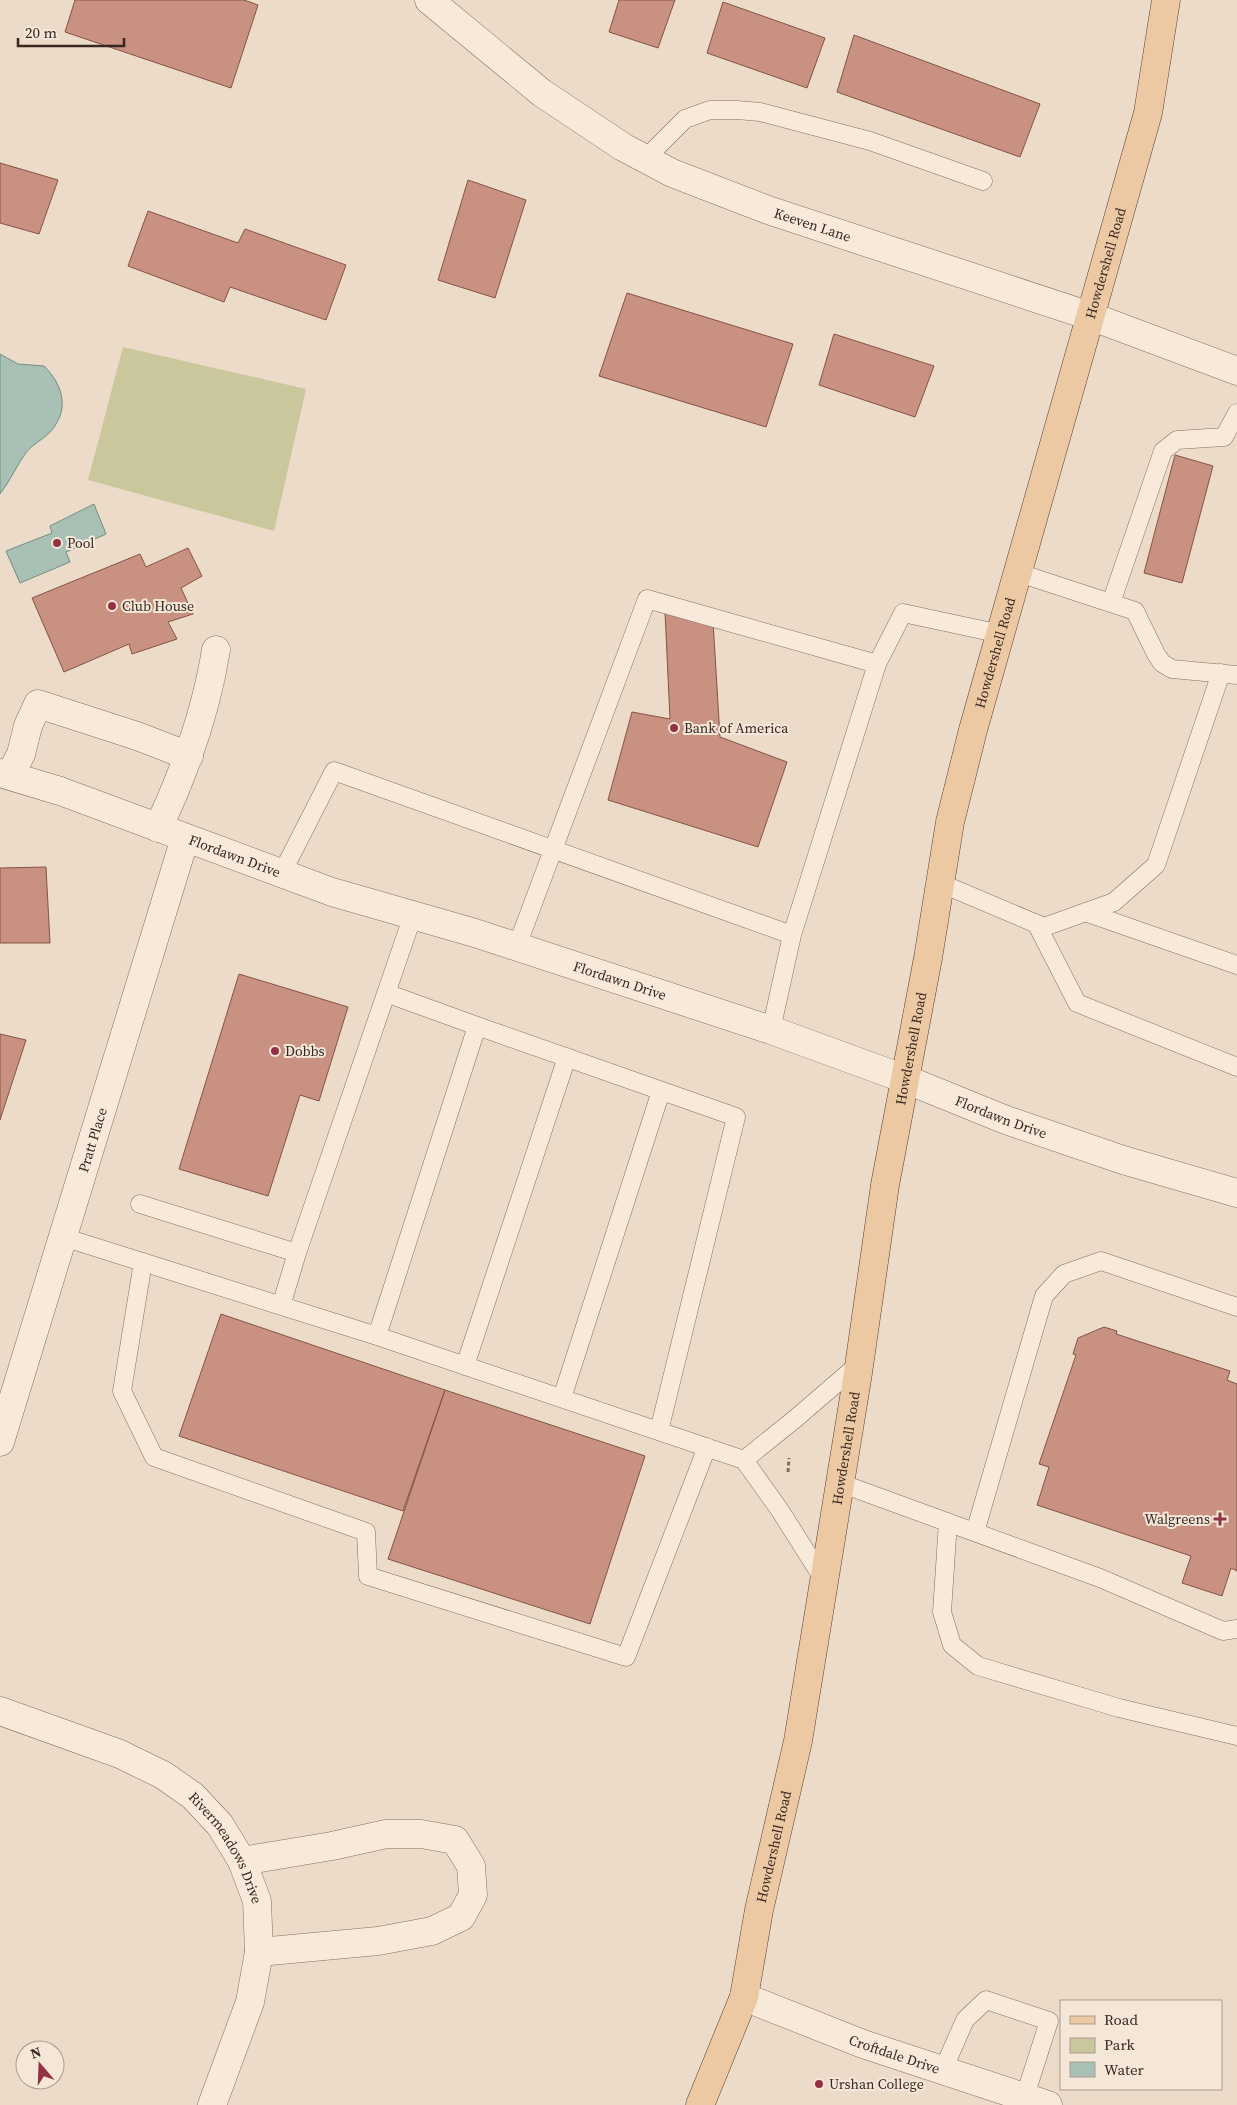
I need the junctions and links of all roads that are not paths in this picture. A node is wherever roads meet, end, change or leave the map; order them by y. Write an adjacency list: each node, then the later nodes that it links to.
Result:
1 (429, 0): 3 (street, Keeven Lane)
2 (1166, 0): 5 (main road, Howdershell Road)
3 (645, 159): 4 (lane); 5 (street, Keeven Lane)
4 (983, 180)
5 (1090, 316): 6 (street, Keeven Lane); 8 (main road, Howdershell Road)
6 (1237, 371)
7 (1237, 413): 9 (lane)
8 (1018, 573): 9 (lane); 10 (main road, Howdershell Road)
9 (1111, 603): 13 (lane)
10 (1001, 634): 12 (lane); 20 (main road, Howdershell Road)
11 (216, 650): 14 (street)
12 (877, 664): 18 (lane); 24 (lane)
13 (1229, 674): 21 (lane)
14 (189, 756): 15 (street); 16 (street)
15 (5, 774): 16 (street, Flordawn Drive)
16 (158, 828): 17 (street, Flordawn Drive)
17 (185, 838): 19 (street, Flordawn Drive); 36 (street, Pratt Place)
18 (553, 850): 19 (lane); 24 (lane); 25 (lane)
19 (282, 873): 22 (street, Flordawn Drive)
20 (940, 883): 23 (lane); 32 (main road, Howdershell Road)
21 (1085, 912): 23 (lane); 26 (lane)
22 (413, 915): 25 (street, Flordawn Drive); 27 (lane)
23 (1036, 923): 31 (lane)
24 (792, 935): 29 (lane)
25 (517, 946): 29 (street, Flordawn Drive)
26 (1237, 965)
27 (386, 992): 28 (lane); 37 (lane)
28 (477, 1026): 30 (lane); 41 (lane)
29 (771, 1030): 32 (street, Flordawn Drive)
30 (567, 1057): 33 (lane); 43 (lane)
31 (1237, 1067)
32 (905, 1079): 34 (street, Flordawn Drive); 42 (main road, Howdershell Road)
33 (661, 1090): 44 (lane); 45 (lane)
34 (1237, 1193)
35 (140, 1204): 37 (lane)
36 (63, 1237): 38 (lane); 46 (street, Pratt Place)
37 (297, 1253): 39 (lane)
38 (142, 1262): 39 (lane); 47 (lane)
39 (282, 1306): 41 (lane)
40 (1237, 1307): 51 (lane)
41 (376, 1336): 43 (lane)
42 (860, 1363): 48 (lane); 49 (main road, Howdershell Road)
43 (465, 1366): 44 (lane)
44 (562, 1398): 45 (lane)
45 (659, 1431): 47 (lane)
46 (0, 1442)
47 (707, 1447): 48 (lane)
48 (744, 1460): 52 (lane)
49 (840, 1483): 50 (lane); 52 (main road, Howdershell Road)
50 (948, 1522): 51 (lane); 55 (lane)
51 (975, 1532): 53 (lane)
52 (824, 1580): 58 (main road, Howdershell Road)
53 (1230, 1630)
54 (0, 1710): 56 (street, Rivermeadows Drive)
55 (1237, 1736)
56 (242, 1861): 57 (street, Rivermeadows Drive); 57 (street)
57 (259, 1952): 61 (street, Rivermeadows Drive)
58 (744, 1997): 59 (street, Croftdale Drive); 62 (main road, Howdershell Road)
59 (943, 2070): 60 (street, Croftdale Drive); 60 (lane)
60 (1036, 2100)
61 (212, 2105)
62 (700, 2105)

